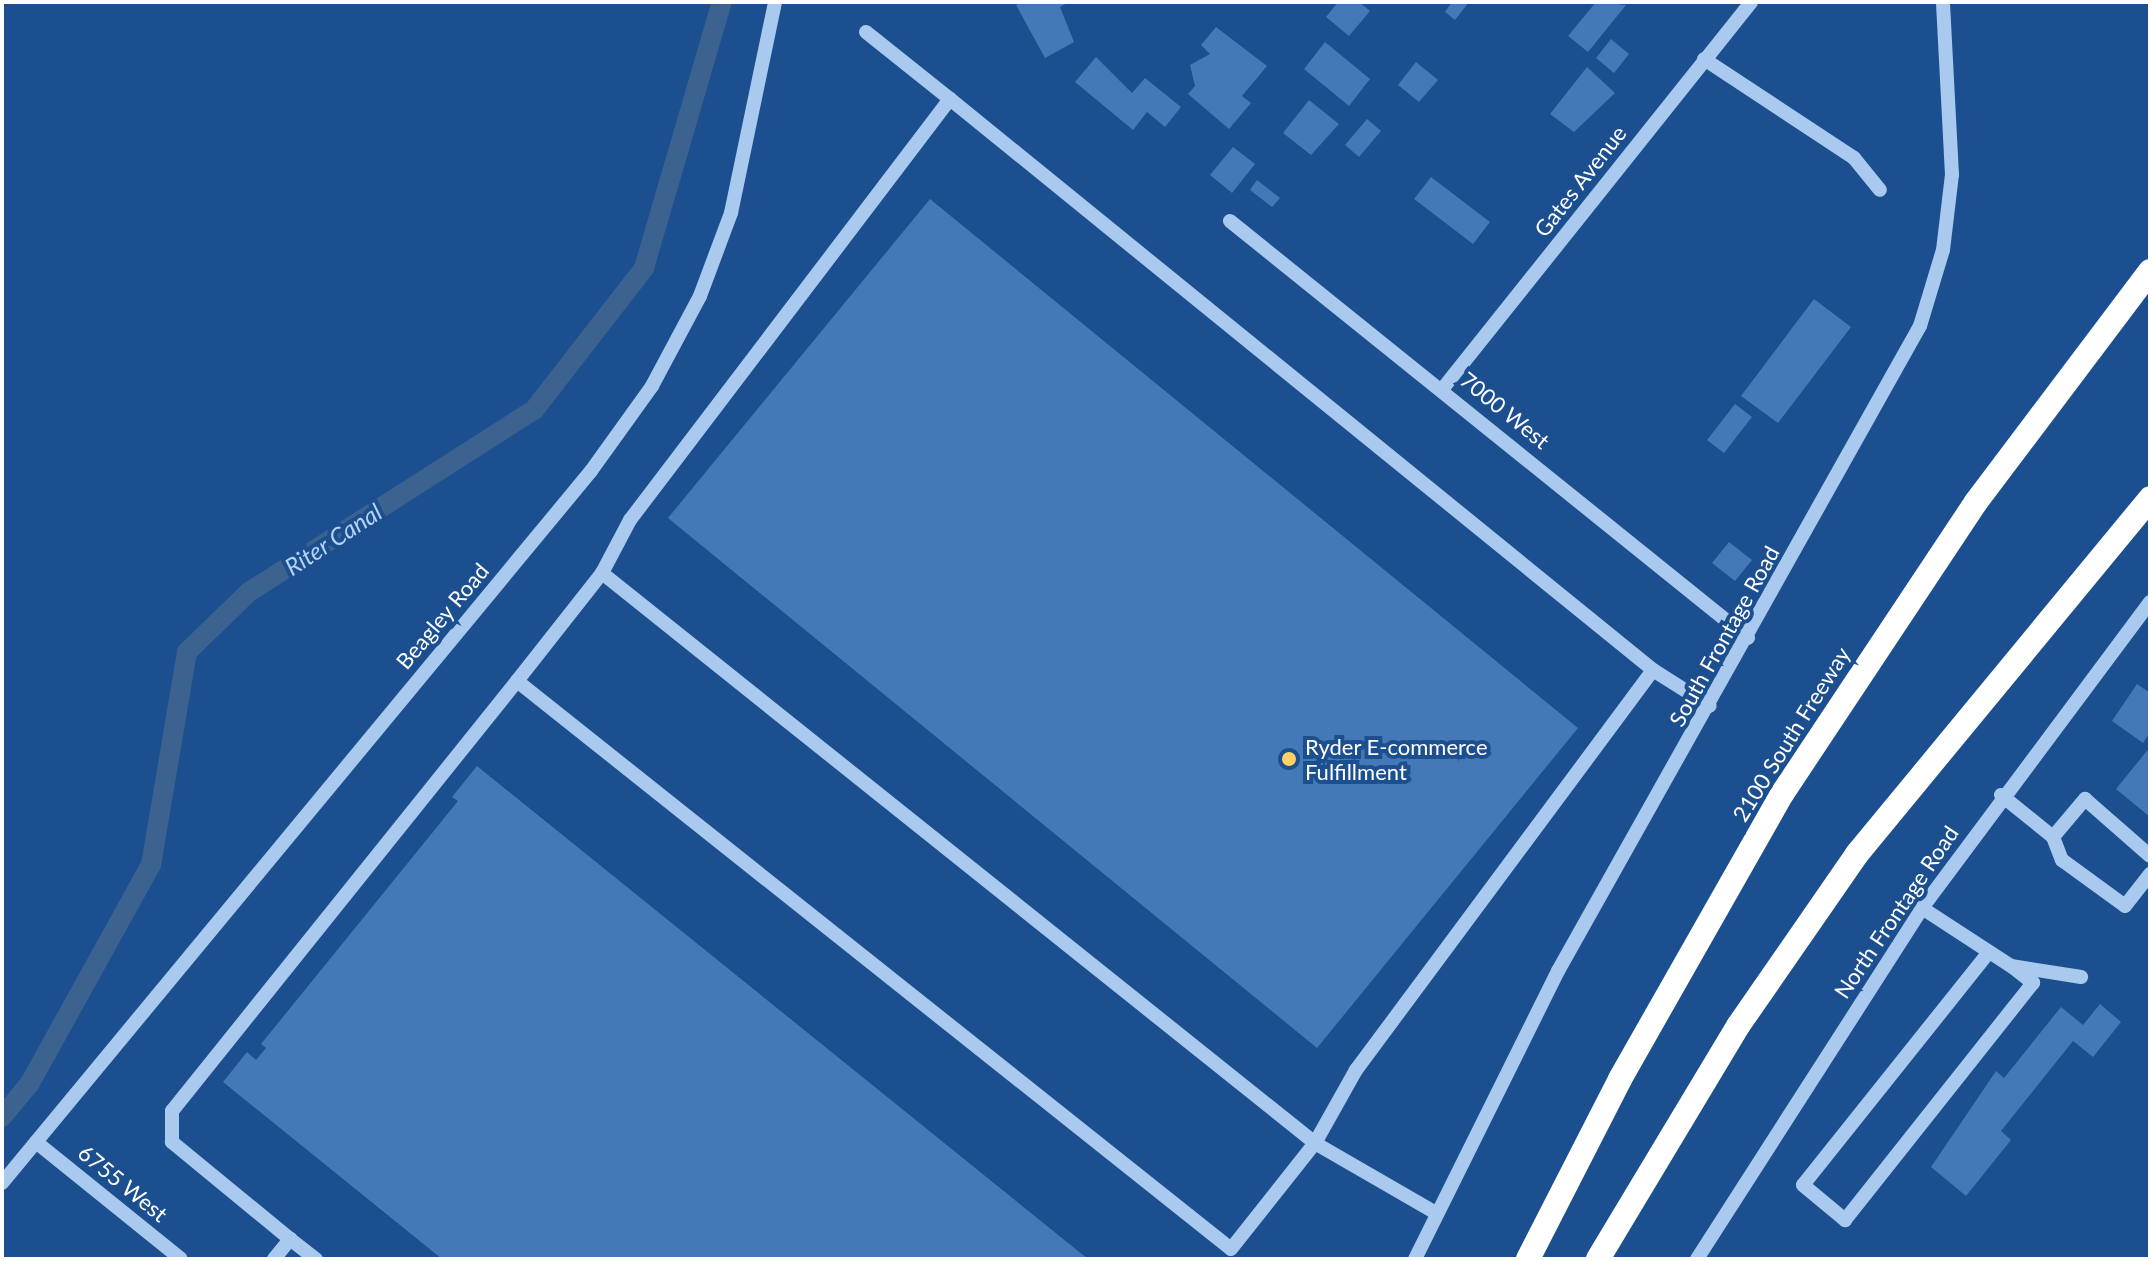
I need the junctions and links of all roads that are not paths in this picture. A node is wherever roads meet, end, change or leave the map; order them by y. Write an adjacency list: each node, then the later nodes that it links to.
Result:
1 (775, 2): 26 (street, Beagley Road)
2 (1751, 2): 5 (street, Gates Avenue)
3 (1943, 2): 14 (street, South Frontage Road)
4 (866, 32): 6 (street)
5 (1704, 59): 7 (street); 10 (street, Gates Avenue)
6 (950, 99): 12 (street); 15 (street)
7 (1880, 190)
8 (1230, 221): 10 (street, 7000 West)
9 (2150, 271): 36 (highway, 2100 South Freeway)
10 (1444, 387): 14 (street, 7000 West)
11 (2150, 498): 37 (highway)
12 (602, 573): 16 (street); 27 (street)
13 (2150, 602): 18 (street, North Frontage Road)
14 (1748, 638): 17 (street, South Frontage Road)
15 (1653, 670): 17 (street); 27 (street)
16 (517, 681): 30 (street); 31 (street)
17 (1710, 706): 29 (street, South Frontage Road)
18 (2001, 795): 19 (street); 22 (street, North Frontage Road)
19 (2053, 837): 20 (street); 21 (street)
20 (2150, 856)
21 (2150, 874)
22 (1922, 908): 23 (street); 38 (street, North Frontage Road)
23 (1989, 952): 24 (street); 24 (street)
24 (2011, 966): 25 (street)
25 (2081, 977)
26 (36, 1142): 28 (street, Beagley Road); 32 (street, 6755 West)
27 (1315, 1143): 29 (street); 31 (street)
28 (2, 1183)
29 (1436, 1213): 35 (street, South Frontage Road)
30 (290, 1239): 33 (street); 34 (street)
31 (1237, 1254)
32 (181, 1259)
33 (274, 1259)
34 (316, 1259)
35 (1415, 1259)
36 (1528, 1259)
37 (1598, 1259)
38 (1697, 1259)

